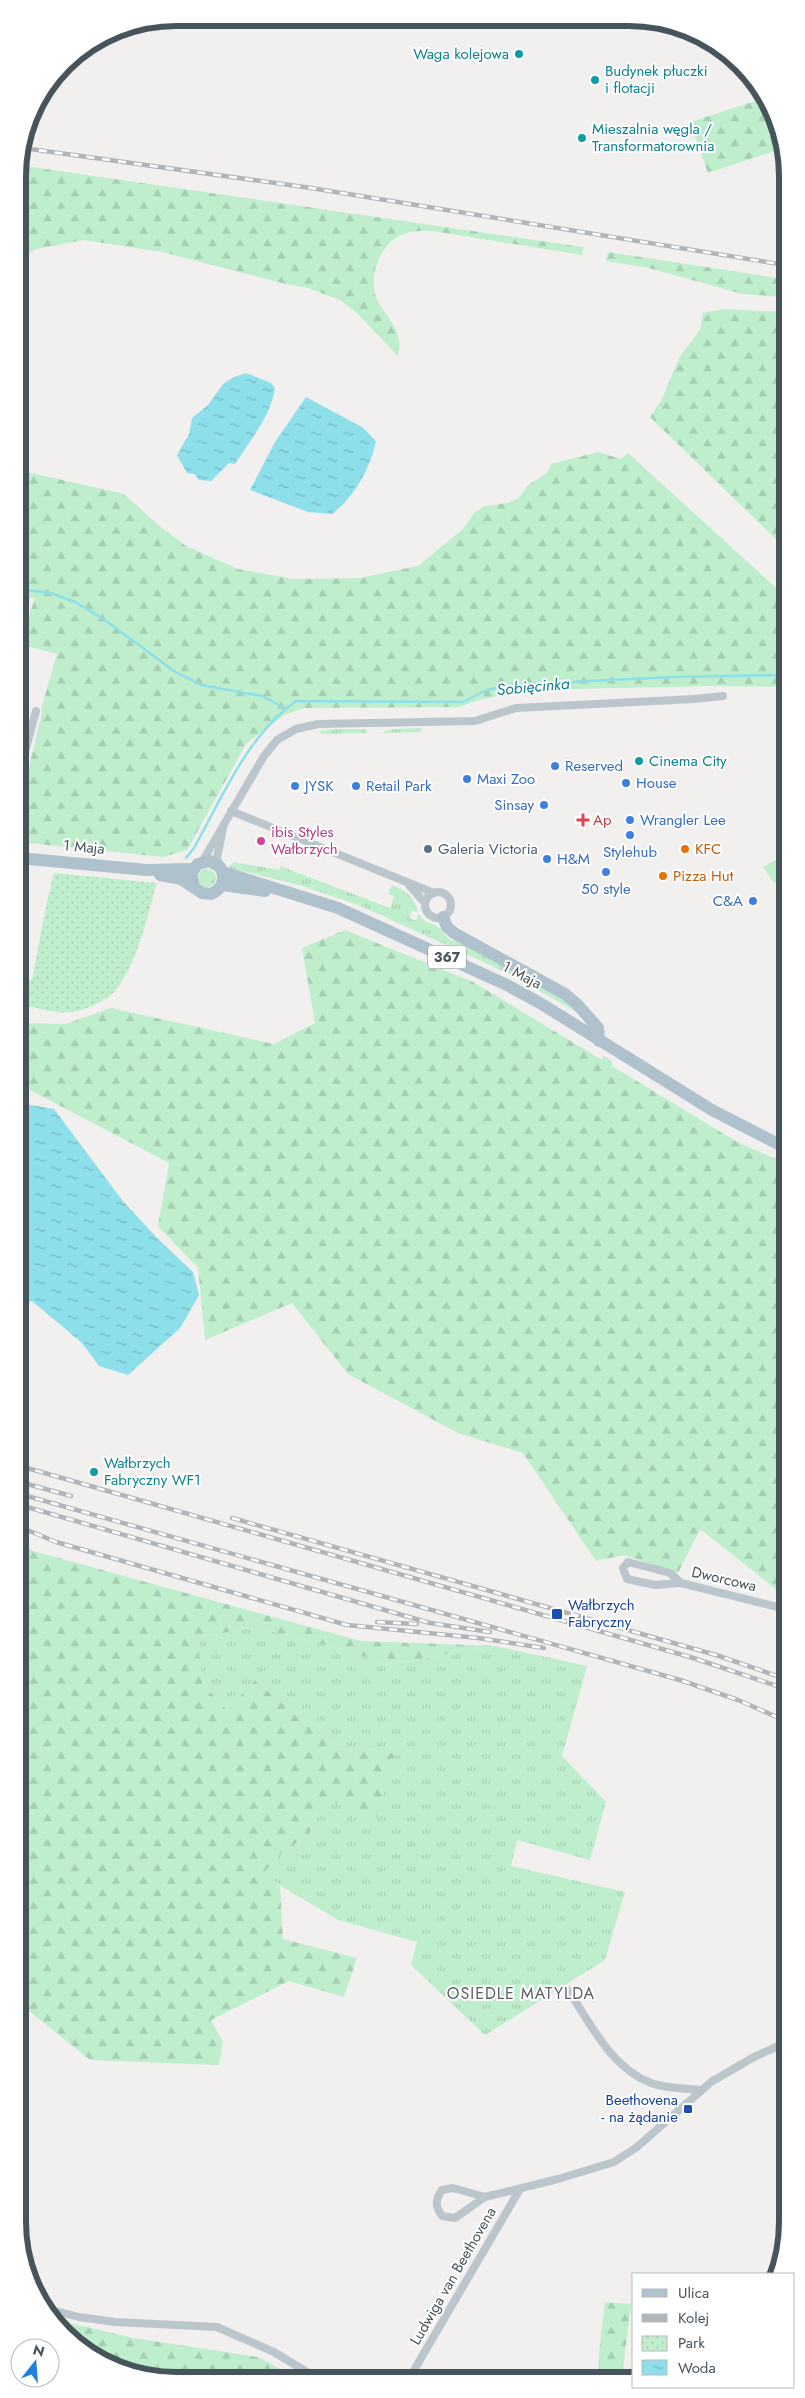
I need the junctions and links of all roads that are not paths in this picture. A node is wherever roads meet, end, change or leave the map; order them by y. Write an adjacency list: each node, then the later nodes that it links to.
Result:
1 (723, 696): 4 (street)
2 (36, 711): 3 (street)
3 (27, 745)
4 (232, 812): 5 (street); 10 (street)
5 (224, 825): 7 (street); 9 (street)
6 (27, 859): 8 (main road, 1 Maja / 367)
7 (198, 865): 8 (main road, 1 Maja / 367); 9 (main road, 367); 11 (main road)
8 (146, 870): 11 (main road, 1 Maja / 367)
9 (222, 875): 11 (main road, 367); 15 (main road, 1 Maja / 367)
10 (408, 884): 12 (street); 13 (street)
11 (194, 887)
12 (434, 893): 13 (street); 14 (street)
13 (425, 904): 14 (street)
14 (443, 917): 15 (main road)
15 (599, 1041): 16 (main road, 1 Maja / 367)
16 (779, 1144)
17 (681, 1583): 17 (street, Dworcowa); 18 (street, Dworcowa)
18 (778, 1606)
19 (568, 1990): 21 (street)
20 (778, 2046): 21 (street, Ludwiga van Beethovena)
21 (701, 2090): 22 (street, Ludwiga van Beethovena)
22 (520, 2189): 23 (street, Ludwiga van Beethovena); 26 (street, Ludwiga van Beethovena)
23 (484, 2198): 23 (street, Ludwiga van Beethovena)
24 (56, 2311): 25 (street)
25 (306, 2372)
26 (413, 2372)

